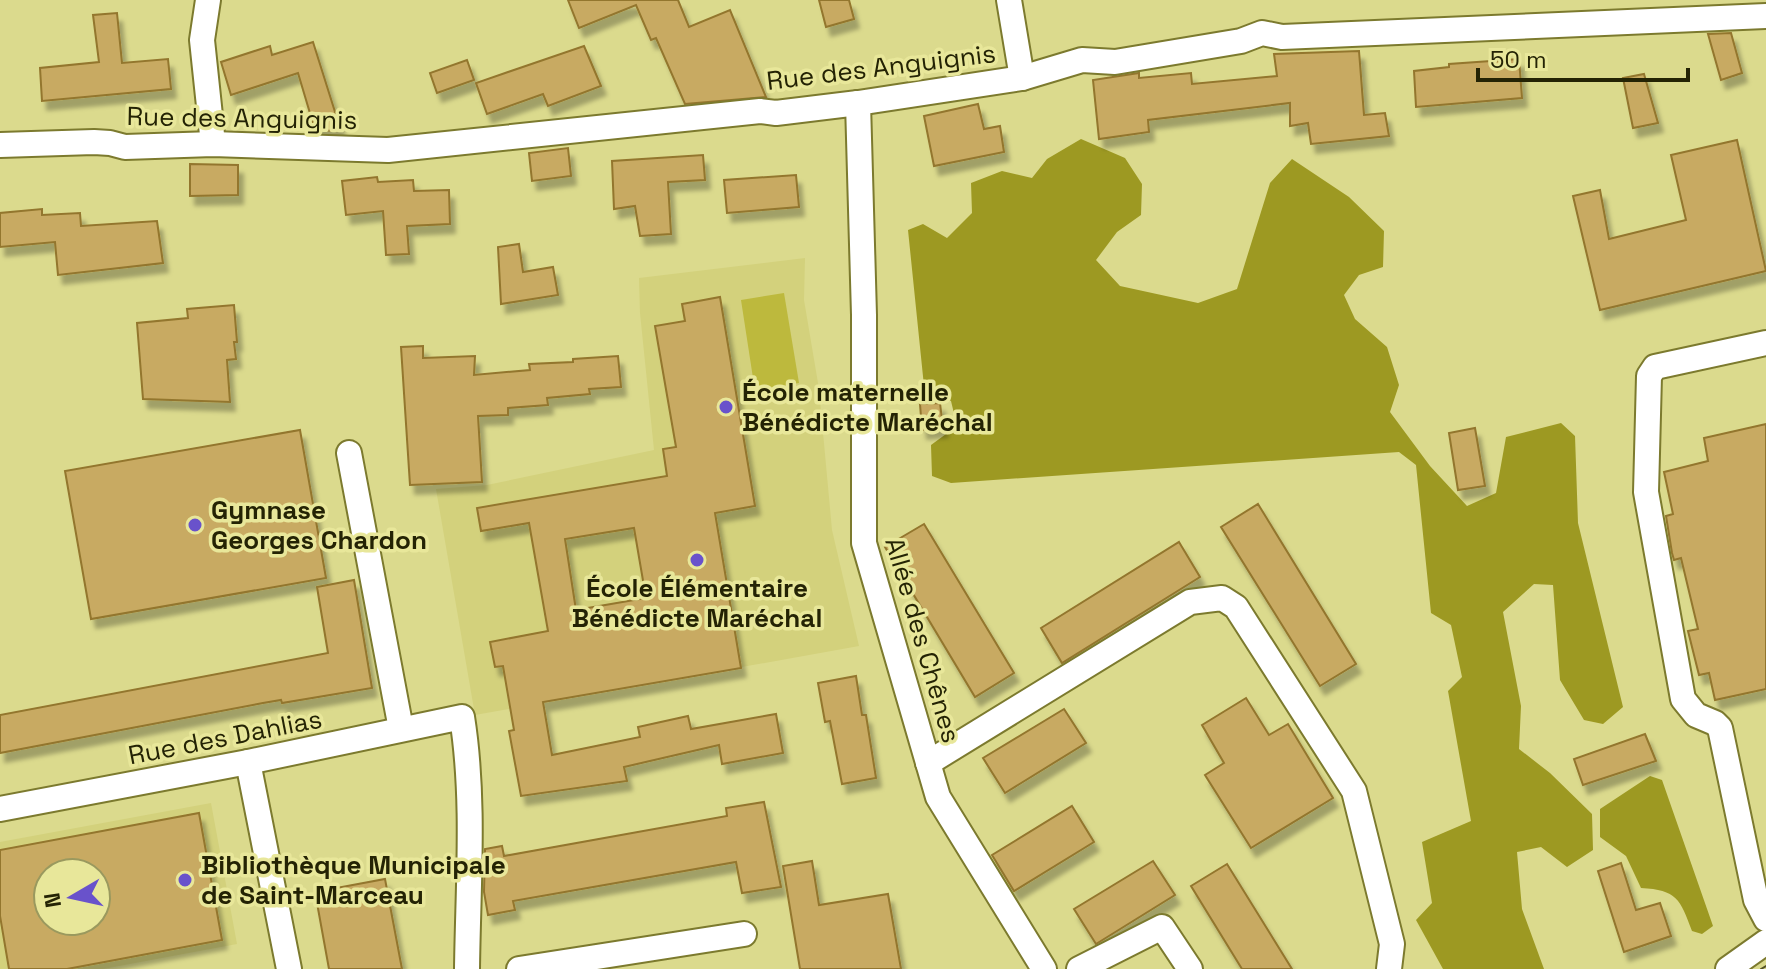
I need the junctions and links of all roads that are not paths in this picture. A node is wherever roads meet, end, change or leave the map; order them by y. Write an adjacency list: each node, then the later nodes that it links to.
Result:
1 (208, 0): 6 (street)
2 (1009, 0): 4 (street)
3 (1766, 16): 4 (street, Rue des Anguignis)
4 (1022, 78): 5 (street, Rue des Anguignis)
5 (858, 103): 6 (street, Rue des Anguignis); 12 (street, Allée des Chênes)
6 (213, 144): 7 (street, Rue des Anguignis)
7 (0, 145)
8 (1766, 343): 14 (street)
9 (349, 453): 10 (street)
10 (401, 729): 11 (street, Rue des Dahlias); 18 (street, Rue des Dahlias)
11 (248, 762): 13 (street, Rue des Dahlias); 17 (street)
12 (928, 763): 20 (street, Allée des Chênes); 23 (street)
13 (0, 809)
14 (1766, 919)
15 (744, 934): 19 (street)
16 (1766, 942): 24 (street)
17 (289, 969)
18 (467, 969)
19 (519, 969)
20 (1044, 969)
21 (1079, 969): 22 (street)
22 (1190, 969)
23 (1389, 969)
24 (1728, 969)

